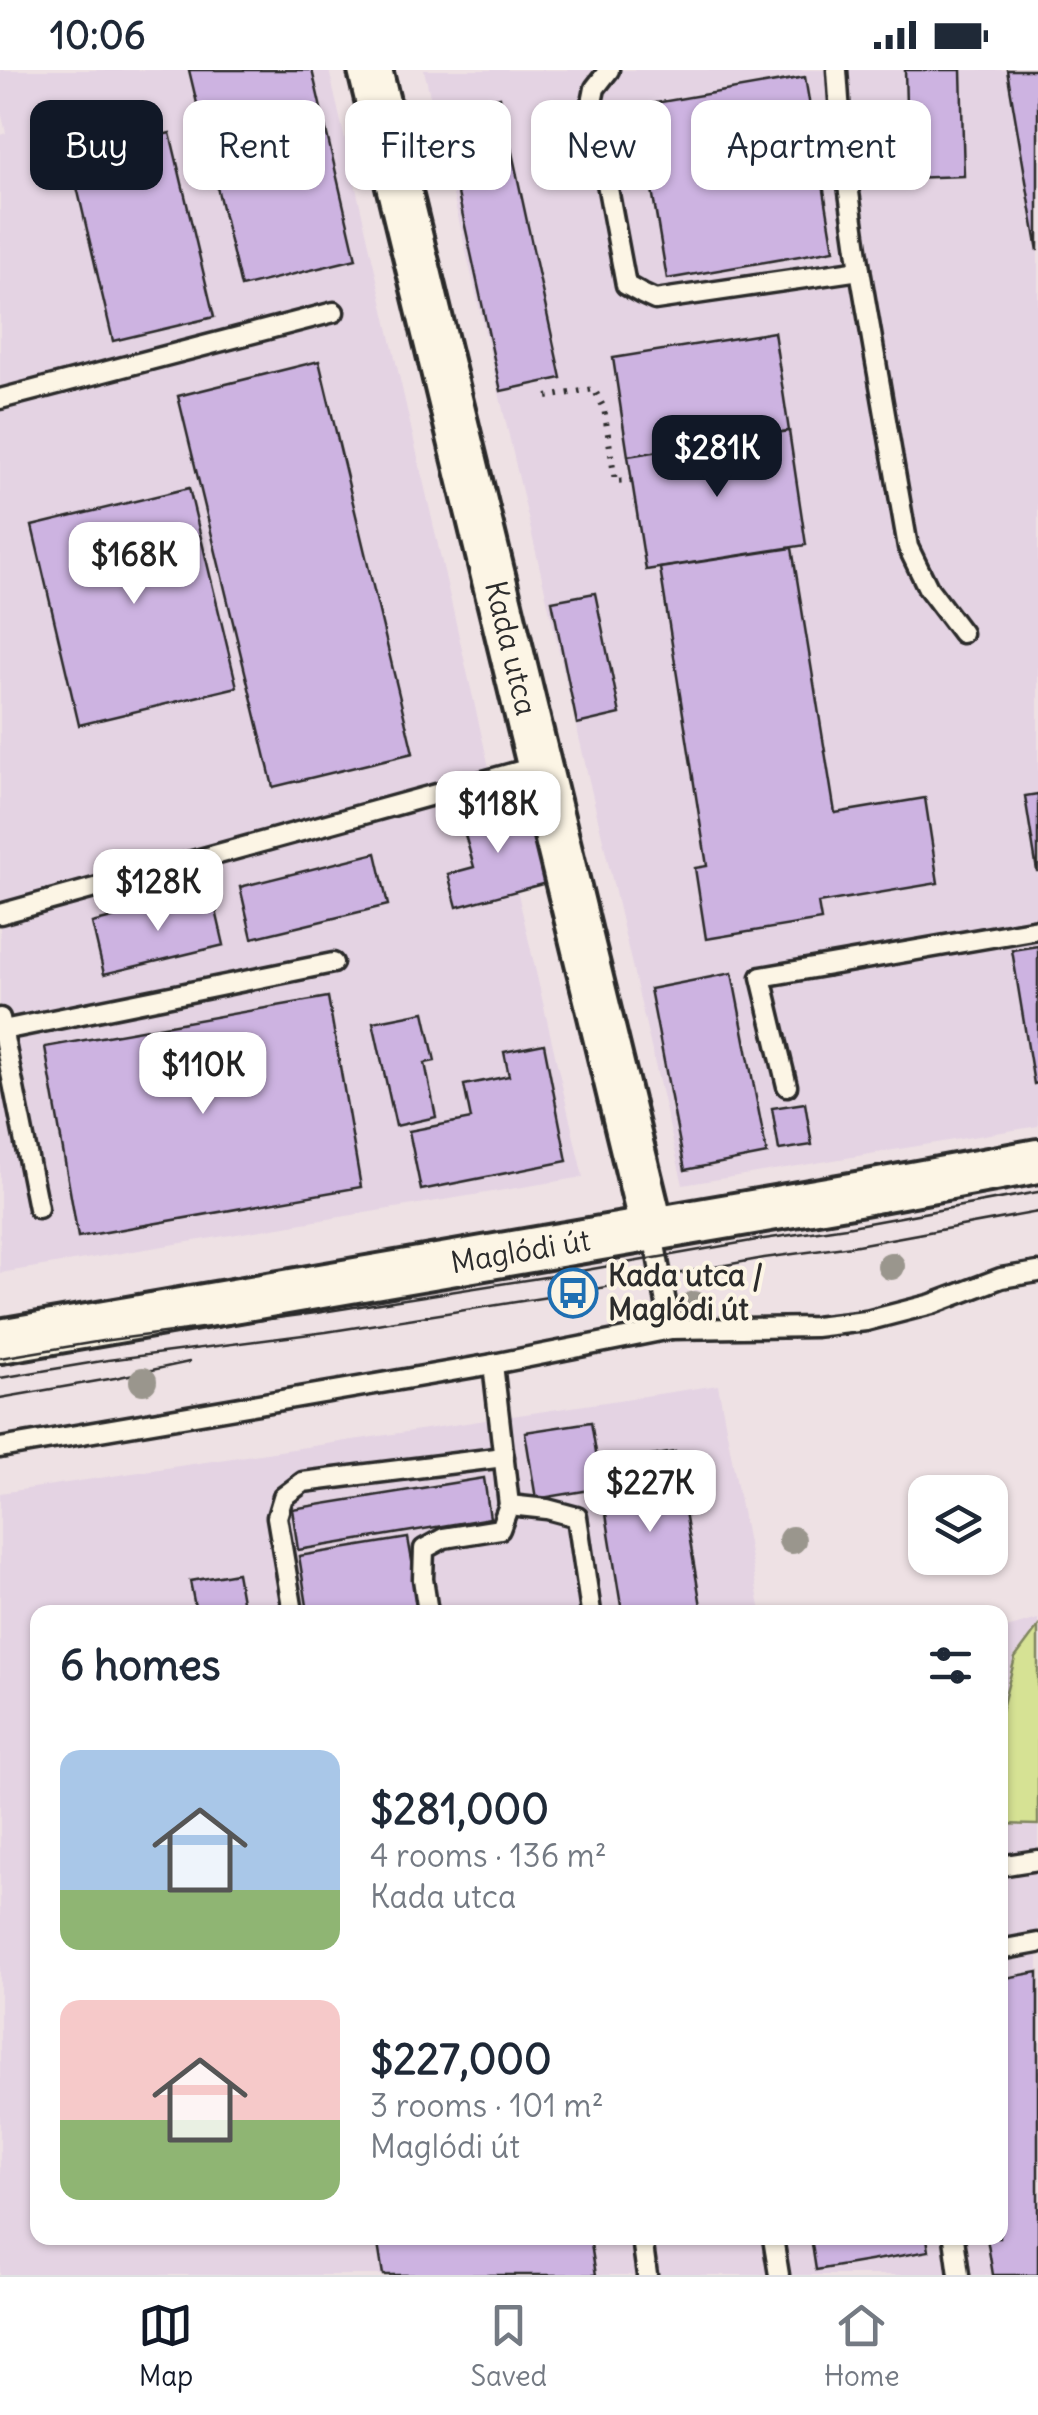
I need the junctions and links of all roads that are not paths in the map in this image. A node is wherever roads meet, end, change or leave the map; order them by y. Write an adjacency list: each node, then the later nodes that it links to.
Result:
1 (370, 70): 8 (street, Kada utca)
2 (609, 70): 4 (lane)
3 (837, 70): 4 (lane)
4 (860, 270): 7 (lane)
5 (334, 312): 6 (lane)
6 (0, 398)
7 (962, 633)
8 (538, 766): 9 (lane); 16 (street, Kada utca)
9 (0, 914)
10 (1038, 929): 13 (lane)
11 (333, 963): 12 (lane)
12 (1, 1024): 15 (lane)
13 (787, 1086)
14 (1038, 1161): 16 (street, Maglódi út)
15 (38, 1208)
16 (652, 1229): 18 (lane); 19 (street, Maglódi út)
17 (1038, 1272): 18 (lane)
18 (671, 1329): 20 (lane)
19 (0, 1341)
20 (494, 1364): 21 (lane); 22 (lane)
21 (0, 1448)
22 (504, 1457): 23 (lane); 24 (lane)
23 (509, 1505): 25 (lane); 26 (lane)
24 (291, 1605)
25 (427, 1605)
26 (590, 1605)
27 (1038, 1860): 28 (lane)
28 (1008, 1865)
29 (1038, 1944): 30 (lane)
30 (1008, 1949)
31 (643, 2245): 34 (lane)
32 (774, 2245): 35 (lane)
33 (955, 2245): 36 (lane)
34 (646, 2275)
35 (779, 2275)
36 (959, 2275)

